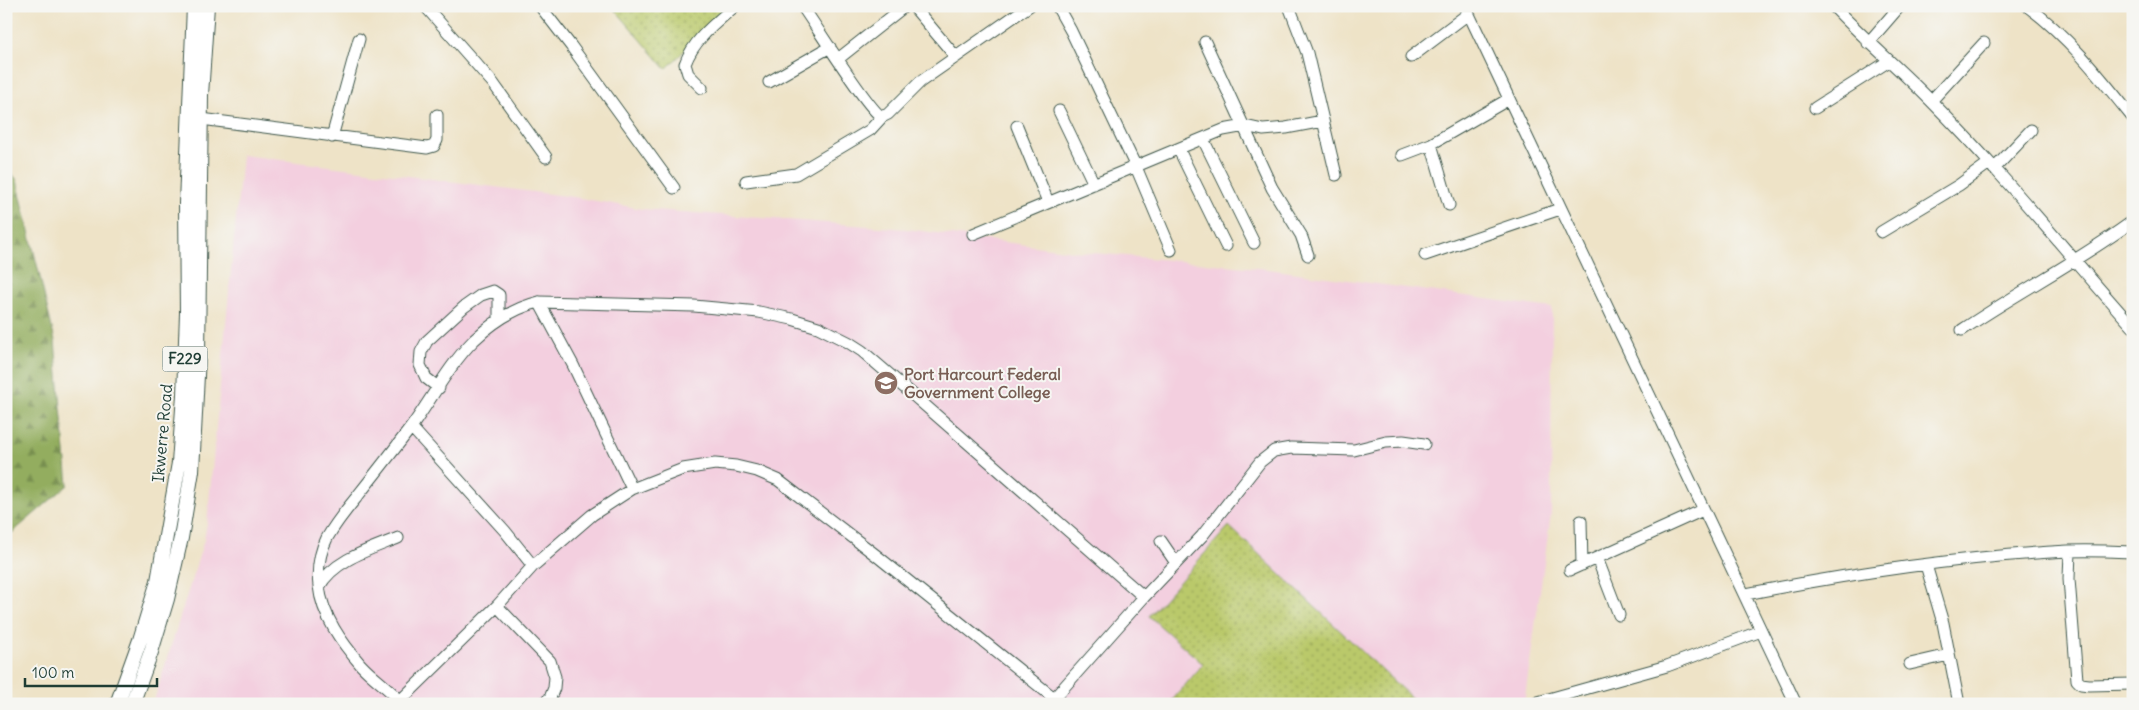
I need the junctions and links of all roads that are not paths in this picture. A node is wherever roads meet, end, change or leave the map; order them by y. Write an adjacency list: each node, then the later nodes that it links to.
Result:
1 (194, 6): 95 (main road, Ikwerre Road / F229)
2 (207, 6): 34 (main road, Ikwerre Road / F229)
3 (425, 6): 44 (street)
4 (540, 6): 50 (street)
5 (735, 6): 26 (street)
6 (802, 6): 20 (street)
7 (905, 6): 23 (street)
8 (913, 6): 21 (street)
9 (1029, 6): 21 (street)
10 (1057, 6): 46 (street)
11 (1290, 6): 35 (street)
12 (1833, 6): 18 (street)
13 (1900, 6): 18 (street)
14 (2027, 6): 33 (street)
15 (1466, 10): 22 (street); 27 (street)
16 (359, 39): 39 (street)
17 (1205, 42): 37 (street)
18 (1868, 42): 24 (street)
19 (1984, 43): 28 (street)
20 (830, 47): 23 (street); 25 (street)
21 (956, 57): 32 (street)
22 (1411, 57)
23 (838, 59): 32 (street)
24 (1889, 61): 28 (street); 29 (street)
25 (769, 82)
26 (702, 88)
27 (1509, 99): 41 (street); 53 (street)
28 (1931, 101): 45 (street)
29 (1815, 108)
30 (1060, 112): 49 (street)
31 (436, 115): 39 (street)
32 (882, 117): 48 (street)
33 (2133, 118)
34 (200, 119): 39 (street); 96 (main road, Ikwerre Road / F229)
35 (1323, 121): 37 (street); 47 (street)
36 (1017, 126): 51 (street)
37 (1244, 126): 40 (street); 60 (street)
38 (2031, 130): 45 (street)
39 (332, 137)
40 (1203, 139): 42 (street); 57 (street)
41 (1431, 144): 43 (street); 52 (street)
42 (1179, 150): 46 (street); 58 (street)
43 (1402, 155)
44 (546, 157)
45 (1991, 166): 55 (street); 62 (street)
46 (1136, 168): 49 (street); 59 (street)
47 (1336, 174)
48 (746, 181)
49 (1094, 184): 51 (street)
50 (674, 188)
51 (1048, 202): 56 (street)
52 (1449, 205)
53 (1560, 208): 61 (street); 71 (street)
54 (2133, 221): 62 (street)
55 (1881, 232)
56 (973, 234)
57 (1254, 243)
58 (1226, 246)
59 (1171, 250)
60 (1308, 255)
61 (1425, 255)
62 (2074, 261): 65 (street); 66 (street)
63 (539, 302): 64 (street); 70 (street); 85 (street)
64 (499, 319): 67 (street); 67 (street)
65 (2133, 327)
66 (1962, 330)
67 (439, 388): 68 (street)
68 (411, 427): 81 (street); 83 (street)
69 (1424, 444): 78 (street)
70 (632, 489): 81 (street); 92 (street)
71 (1703, 510): 77 (street); 84 (street)
72 (1581, 521): 79 (street)
73 (398, 538): 83 (street)
74 (1161, 541): 78 (street)
75 (2070, 551): 76 (street); 80 (street); 91 (street)
76 (2133, 552)
77 (1597, 558): 79 (street); 87 (street)
78 (1176, 563): 85 (street)
79 (1582, 565): 82 (street)
80 (1926, 565): 84 (street); 89 (street)
81 (533, 566): 86 (street)
82 (1570, 570)
83 (319, 587): 93 (street)
84 (1746, 594): 88 (street)
85 (1144, 597): 92 (street)
86 (497, 606): 93 (street); 97 (street)
87 (1619, 615)
88 (1760, 630): 94 (street); 98 (street)
89 (1950, 655): 90 (street); 99 (street)
90 (1910, 664)
91 (2133, 684)
92 (1052, 701)
93 (401, 702)
94 (1538, 702)
95 (117, 704)
96 (132, 704)
97 (543, 704)
98 (1796, 704)
99 (1959, 704)

